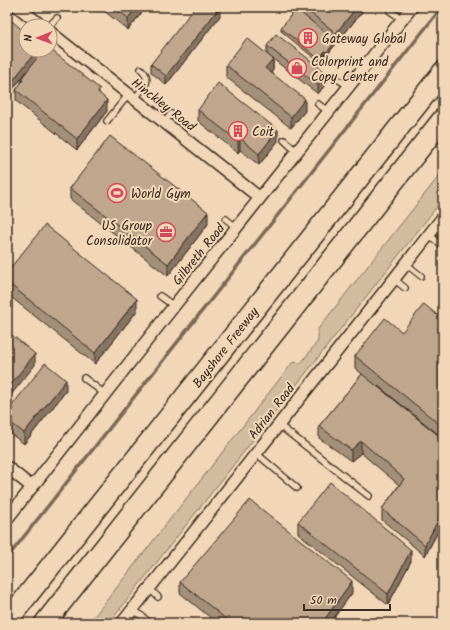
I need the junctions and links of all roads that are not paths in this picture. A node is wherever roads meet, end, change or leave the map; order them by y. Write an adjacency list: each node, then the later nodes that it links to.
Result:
1 (18, 7): 4 (street)
2 (412, 7): 5 (street, Gilbreth Road)
3 (390, 11): 5 (lane)
4 (32, 18)
5 (402, 20): 10 (street, Gilbreth Road)
6 (58, 38): 11 (street, Hinckley Road)
7 (141, 69): 11 (lane)
8 (443, 72): 42 (highway, Bayshore Freeway)
9 (339, 80): 10 (lane)
10 (349, 86): 13 (street, Gilbreth Road)
11 (131, 96): 15 (lane); 18 (street, Hinckley Road)
12 (318, 104): 13 (lane)
13 (329, 112): 17 (street, Gilbreth Road)
14 (443, 119): 44 (highway)
15 (107, 121)
16 (284, 140): 17 (lane)
17 (297, 152): 18 (street, Gilbreth Road)
18 (260, 198): 21 (street, Gilbreth Road)
19 (443, 217): 22 (street, Adrian Road)
20 (226, 220): 21 (lane)
21 (237, 228): 29 (street, Gilbreth Road)
22 (429, 235): 23 (lane); 24 (street, Adrian Road)
23 (443, 246)
24 (406, 264): 25 (lane); 26 (street, Adrian Road)
25 (421, 276)
26 (394, 279): 27 (lane); 32 (street, Adrian Road)
27 (405, 288)
28 (160, 296): 29 (lane)
29 (174, 306): 31 (street, Gilbreth Road)
30 (84, 378): 31 (lane)
31 (106, 394): 35 (street, Gilbreth Road)
32 (279, 425): 33 (street, Adrian Road); 37 (lane)
33 (256, 453): 36 (lane); 39 (street, Adrian Road)
34 (7, 467): 35 (street)
35 (32, 487): 38 (street, Gilbreth Road)
36 (297, 488)
37 (369, 496)
38 (7, 519)
39 (149, 588): 40 (lane); 41 (street, Adrian Road)
40 (158, 597)
41 (133, 609): 43 (lane); 45 (street, Adrian Road)
42 (7, 621)
43 (149, 622)
44 (44, 623)
45 (122, 623)

